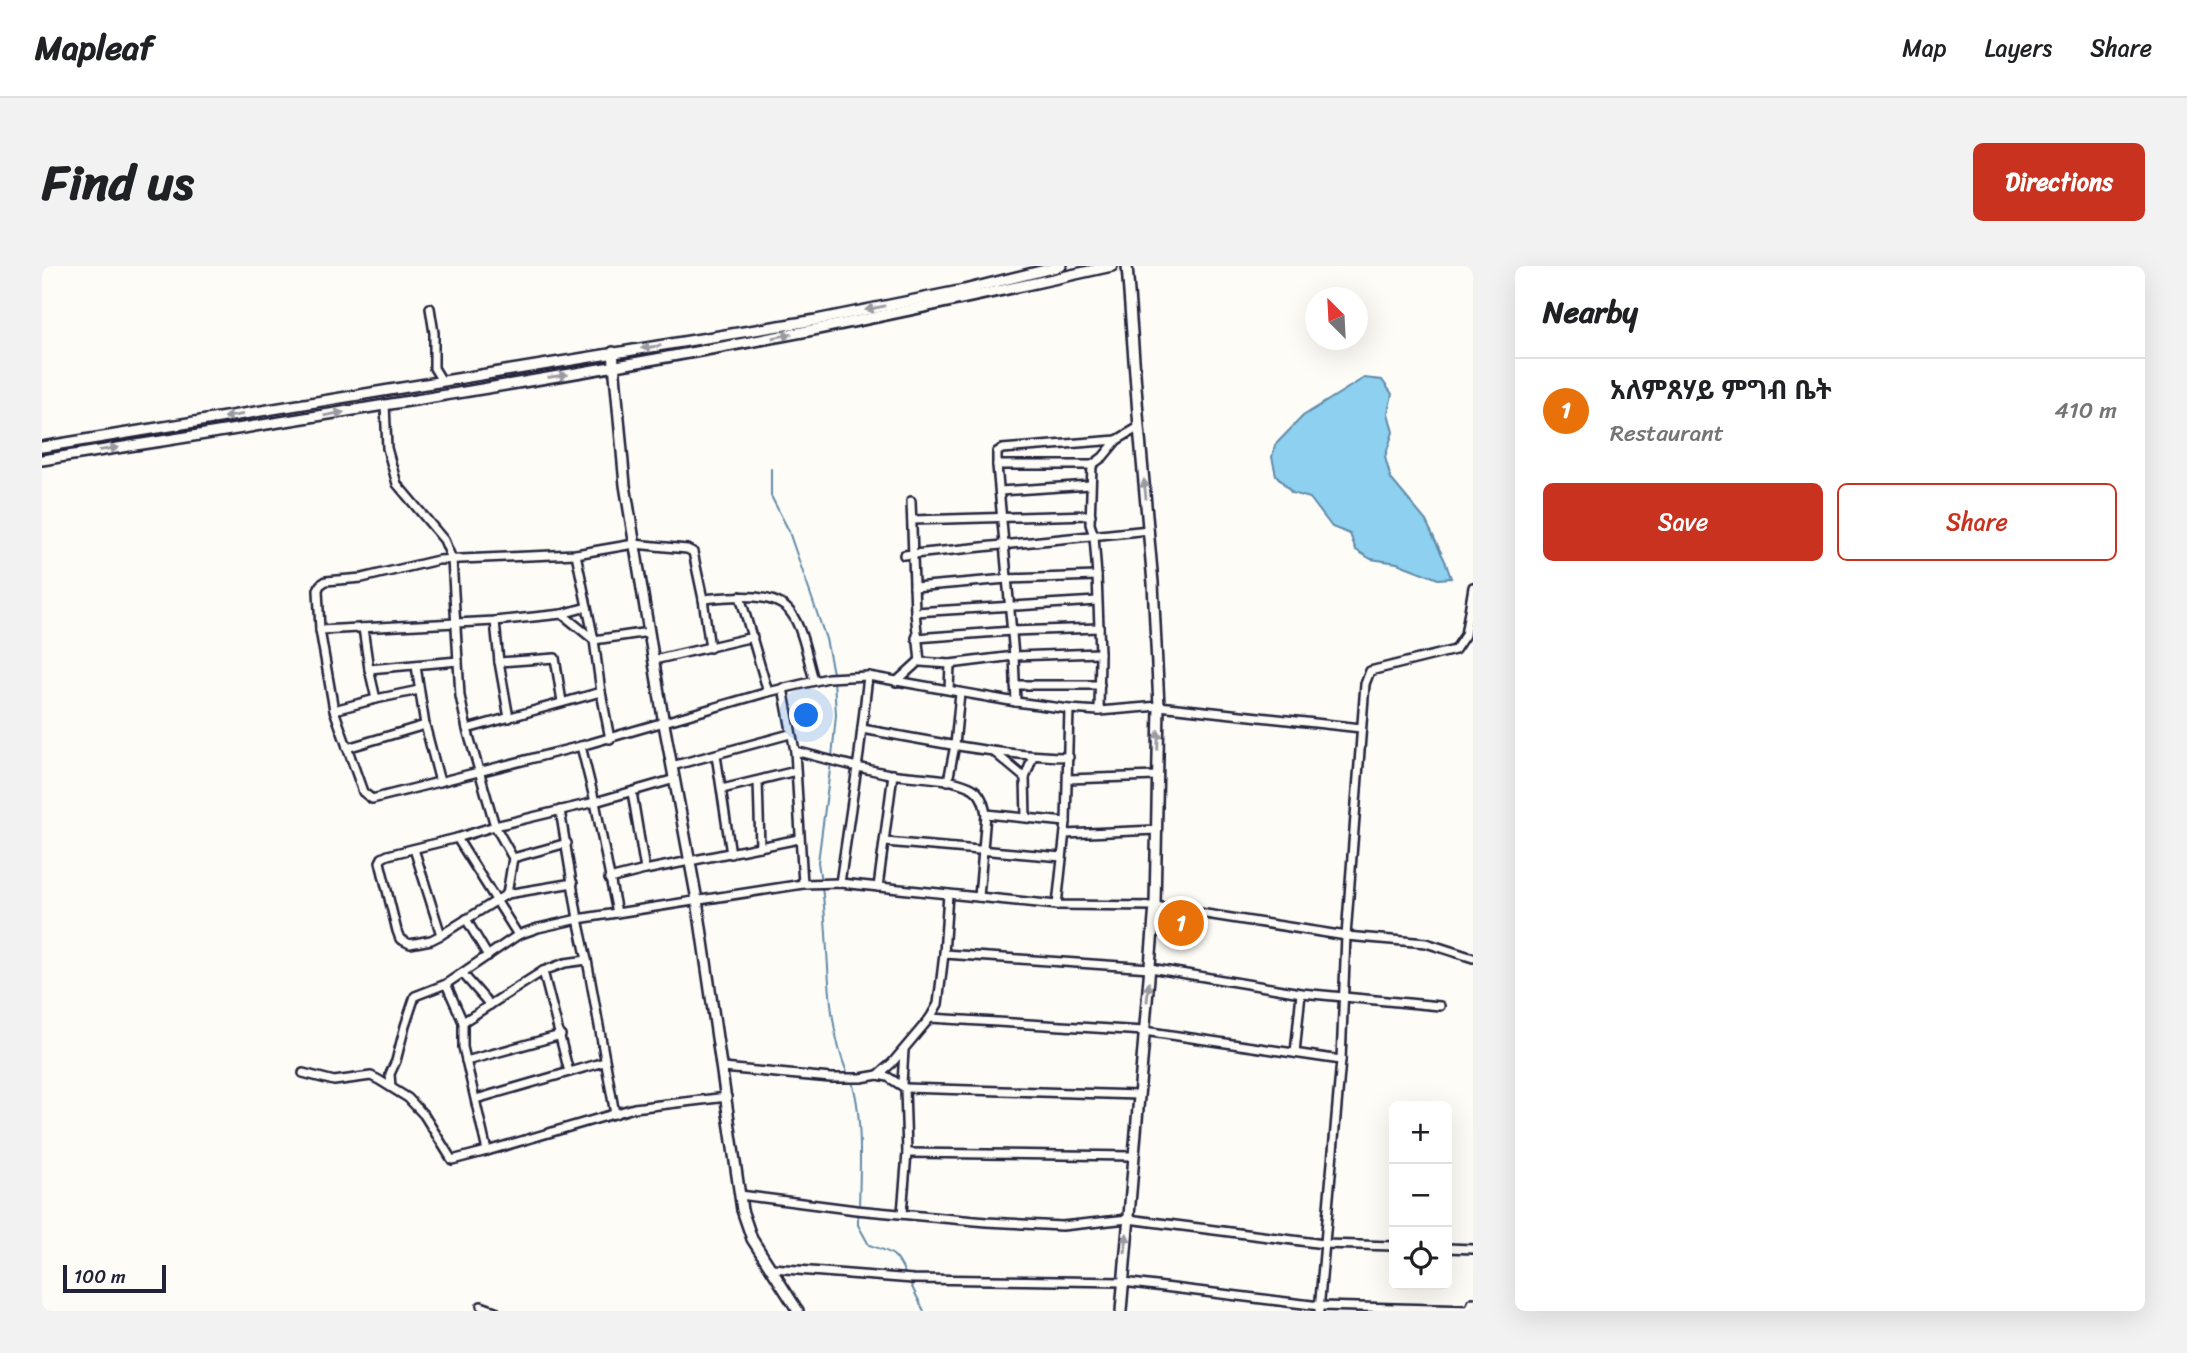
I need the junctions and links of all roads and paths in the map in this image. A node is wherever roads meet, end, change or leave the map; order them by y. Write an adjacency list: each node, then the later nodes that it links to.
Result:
1 (1061, 266): 5 (street, one-way to 5)
2 (1112, 266): 5 (street)
3 (1127, 266): 10 (street)
4 (430, 307): 8 (street)
5 (837, 320): 6 (street, one-way to 6); 7 (street, one-way to 5)
6 (613, 352): 7 (street); 8 (street)
7 (614, 366): 9 (street, one-way to 7); 24 (street)
8 (442, 381): 12 (street, one-way to 12)
9 (385, 405): 13 (street, one-way to 9); 29 (street)
10 (1139, 427): 11 (street); 22 (street, one-way to 10)
11 (1117, 440): 14 (street); 15 (street)
12 (42, 447)
13 (42, 460)
14 (997, 465): 15 (street); 17 (street)
15 (1092, 465): 16 (street)
16 (1090, 485): 17 (street); 19 (street)
17 (1000, 491): 20 (street)
18 (911, 502): 21 (street)
19 (1091, 515): 20 (street); 23 (street)
20 (1001, 516): 21 (street); 25 (street)
21 (912, 520): 27 (street)
22 (1149, 530): 23 (street); 75 (street)
23 (1094, 536): 25 (street); 30 (street)
24 (634, 544): 26 (street); 35 (street); 47 (street)
25 (1004, 545): 27 (street); 31 (street)
26 (576, 554): 29 (street); 37 (street)
27 (914, 554): 28 (street); 32 (street)
28 (904, 555)
29 (452, 559): 42 (street); 45 (street)
30 (1097, 576): 31 (street); 36 (street)
31 (1007, 579): 32 (street); 38 (street)
32 (914, 587): 39 (street)
33 (1473, 587): 82 (street)
34 (740, 596): 35 (street); 48 (street); 62 (street)
35 (704, 599): 51 (street)
36 (1097, 601): 38 (street); 44 (street)
37 (587, 607): 40 (street); 50 (street)
38 (1010, 607): 39 (street); 46 (street)
39 (915, 612): 49 (street)
40 (562, 614): 41 (street); 50 (street)
41 (495, 621): 42 (street); 57 (street)
42 (457, 623): 43 (street); 55 (street)
43 (363, 628): 45 (street); 60 (street)
44 (1099, 628): 46 (street); 52 (street)
45 (320, 630): 77 (street)
46 (1012, 631): 49 (street); 53 (street)
47 (649, 632): 50 (street); 54 (street)
48 (752, 637): 51 (street); 70 (street)
49 (916, 638): 56 (street)
50 (594, 640): 69 (street)
51 (710, 648): 54 (street)
52 (1100, 653): 53 (street); 65 (street)
53 (1014, 656): 58 (street); 64 (street)
54 (654, 660): 80 (street)
55 (458, 661): 59 (street); 83 (street)
56 (919, 661): 58 (street); 63 (street)
57 (499, 662): 73 (street); 79 (street)
58 (950, 664): 68 (street)
59 (416, 666): 60 (street); 67 (street)
60 (369, 669): 72 (street)
61 (868, 676): 62 (street); 63 (street); 84 (street)
62 (814, 680): 66 (street)
63 (896, 682): 68 (street)
64 (1015, 685): 65 (street); 74 (street)
65 (1100, 685): 78 (street)
66 (783, 688): 70 (street); 85 (street)
67 (419, 690): 72 (street); 81 (street)
68 (949, 690): 71 (street)
69 (601, 692): 73 (street); 86 (street)
70 (768, 692): 80 (street)
71 (960, 693): 74 (street); 87 (street)
72 (376, 699): 77 (street)
73 (562, 702): 79 (street)
74 (1016, 702): 76 (street)
75 (1159, 706): 78 (street); 82 (street); 100 (street, one-way to 75)
76 (1069, 709): 78 (street); 94 (street)
77 (334, 710): 89 (street)
78 (1100, 711)
79 (509, 718): 83 (street)
80 (664, 724): 86 (street); 95 (street)
81 (425, 725): 89 (street); 105 (street)
82 (1361, 728): 146 (street)
83 (467, 729): 97 (street)
84 (862, 729): 87 (street); 96 (street)
85 (790, 734): 90 (street); 92 (street)
86 (610, 738): 88 (street)
87 (954, 745): 91 (street); 104 (street)
88 (580, 746): 97 (street); 109 (street)
89 (347, 748): 105 (street)
90 (794, 751): 96 (street); 98 (street)
91 (993, 752): 93 (street); 101 (street)
92 (716, 755): 95 (street); 107 (street)
93 (1033, 756): 94 (street); 101 (street)
94 (1069, 757): 103 (street)
95 (672, 766): 102 (street)
96 (857, 767): 99 (street); 131 (street)
97 (479, 771): 105 (street); 114 (street)
98 (796, 771): 106 (street); 118 (street)
99 (892, 774): 104 (street); 119 (street)
100 (1157, 776): 103 (street); 115 (street)
101 (1025, 778): 112 (street)
102 (675, 779): 108 (street); 127 (street)
103 (1068, 779): 113 (street)
104 (948, 781): 111 (street)
105 (440, 782)
106 (758, 782): 107 (street); 121 (street)
107 (722, 789): 124 (street)
108 (632, 792): 109 (street); 128 (street)
109 (595, 802): 110 (street); 129 (street)
110 (560, 810): 114 (street); 120 (street)
111 (985, 814): 112 (street); 123 (street)
112 (1026, 817): 113 (street)
113 (1066, 822): 116 (street)
114 (495, 826): 117 (street); 126 (street)
115 (1156, 830): 116 (street); 140 (street)
116 (1065, 834): 125 (street)
117 (457, 838): 122 (street); 137 (street)
118 (799, 839): 121 (street); 132 (street)
119 (885, 842): 123 (street); 133 (street)
120 (566, 843): 126 (street); 130 (street)
121 (760, 847): 124 (street)
122 (414, 849): 144 (street); 144 (street)
123 (982, 851): 125 (street); 136 (street)
124 (731, 853): 127 (street)
125 (1062, 857): 139 (street)
126 (513, 858): 134 (street)
127 (689, 862): 128 (street); 138 (street)
128 (645, 870): 129 (street)
129 (609, 879): 141 (street)
130 (573, 883): 134 (street); 143 (street)
131 (840, 883): 132 (street); 133 (street)
132 (803, 884): 138 (street)
133 (878, 887): 135 (street)
134 (507, 894): 137 (street)
135 (948, 894): 136 (street); 147 (street)
136 (979, 897): 139 (street)
137 (495, 899): 142 (street); 145 (street)
138 (697, 900): 141 (street); 168 (street)
139 (1057, 905): 140 (street)
140 (1154, 906): 146 (street); 151 (street)
141 (617, 913): 143 (street)
142 (466, 919): 144 (street); 148 (street)
143 (578, 919): 145 (street); 150 (street)
144 (441, 935)
145 (518, 935): 148 (street)
146 (1346, 936): 149 (street); 156 (street)
147 (944, 954): 151 (street); 159 (street)
148 (488, 956): 153 (street)
149 (1473, 958)
150 (587, 960): 152 (street); 167 (street)
151 (1150, 968): 155 (street); 161 (street, one-way to 151)
152 (543, 971): 157 (street); 162 (street)
153 (463, 974): 154 (street); 157 (street)
154 (446, 984): 160 (street); 173 (street)
155 (1301, 993): 156 (street); 164 (street)
156 (1343, 996): 158 (street); 165 (street)
157 (490, 1006): 160 (street)
158 (1440, 1006)
159 (930, 1018): 161 (street); 163 (street)
160 (463, 1022): 166 (street)
161 (1144, 1031): 164 (street); 174 (street)
162 (561, 1035): 166 (street); 169 (street)
163 (904, 1048): 171 (street); 172 (street)
164 (1295, 1053): 165 (street)
165 (1341, 1060): 184 (street)
166 (466, 1061): 176 (street)
167 (604, 1062): 169 (street); 177 (street)
168 (723, 1068): 171 (street); 175 (street)
169 (569, 1072): 176 (street)
170 (303, 1073): 173 (street)
171 (878, 1075): 172 (street)
172 (903, 1086): 174 (street); 179 (street)
173 (391, 1087): 178 (street)
174 (1138, 1095): 180 (street)
175 (727, 1097): 177 (street); 181 (street)
176 (476, 1099): 178 (street)
177 (615, 1114): 178 (street)
178 (487, 1151)
179 (907, 1153): 180 (street); 182 (street)
180 (1133, 1156): 183 (street)
181 (740, 1195): 182 (street); 188 (street)
182 (902, 1213): 183 (street)
183 (1128, 1219): 184 (street); 189 (street, one-way to 183)
184 (1324, 1244): 185 (street); 191 (street)
185 (1389, 1246)
186 (1452, 1248): 187 (street)
187 (1473, 1249)
188 (772, 1268): 189 (street); 194 (street)
189 (1123, 1282): 191 (street); 195 (street)
190 (481, 1306): 193 (street)
191 (1319, 1309): 192 (street)
192 (1472, 1309)
193 (495, 1311)
194 (797, 1311)
195 (1121, 1311)

